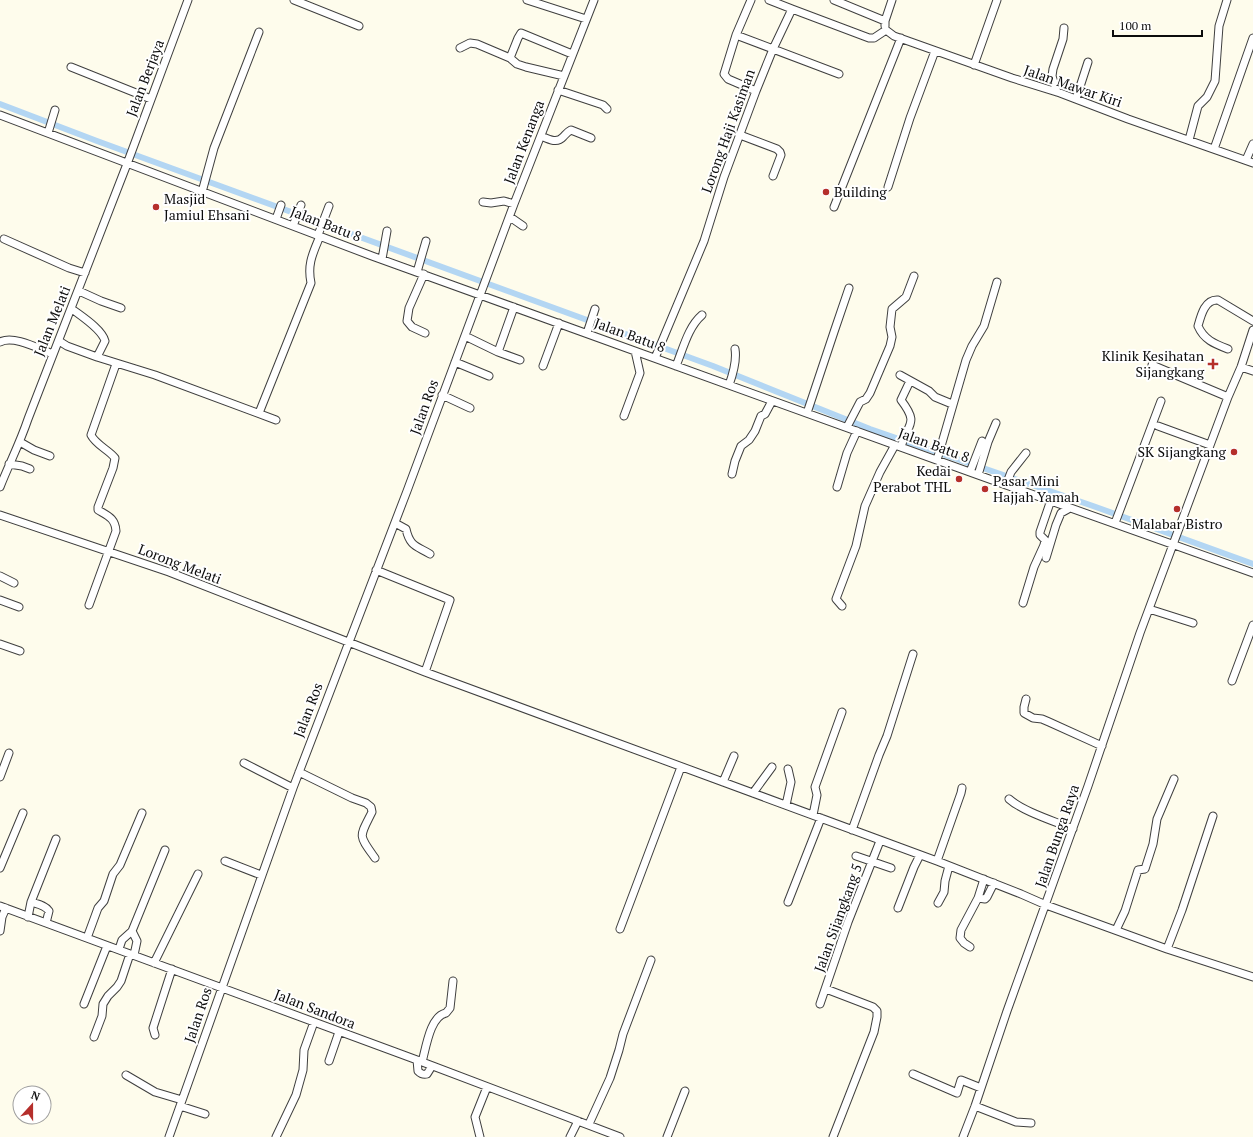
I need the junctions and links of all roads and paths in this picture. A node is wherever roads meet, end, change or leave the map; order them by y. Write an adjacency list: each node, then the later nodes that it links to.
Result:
1 (188, 0): 34 (street, Jalan Berjaya)
2 (294, 0): 14 (street)
3 (527, 0): 12 (street)
4 (594, 0): 12 (street, Jalan Kenanga)
5 (751, 0): 18 (street)
6 (769, 0): 11 (street)
7 (834, 0): 13 (street)
8 (892, 0): 13 (street)
9 (997, 0): 27 (street)
10 (1228, 0): 43 (street)
11 (792, 9): 16 (street); 22 (street, Lorong Haji Kasiman)
12 (586, 19): 24 (street, Jalan Kenanga)
13 (885, 21): 16 (street)
14 (359, 26)
15 (1064, 28): 33 (street)
16 (886, 30): 19 (street, Jalan Mawar Kiri)
17 (259, 32): 50 (street)
18 (736, 35): 22 (street); 32 (street)
19 (900, 38): 23 (street, Jalan Mawar Kiri); 55 (street)
20 (1253, 38): 45 (street)
21 (460, 48): 25 (street)
22 (773, 49): 29 (street); 32 (street, Lorong Haji Kasiman)
23 (935, 51): 27 (street, Jalan Mawar Kiri); 49 (street)
24 (572, 54): 25 (street); 30 (street, Jalan Kenanga)
25 (510, 58): 30 (street)
26 (1088, 62): 35 (street)
27 (974, 65): 33 (street, Jalan Mawar Kiri)
28 (71, 67): 34 (street)
29 (839, 74)
30 (564, 76): 31 (street, Jalan Kenanga)
31 (558, 90): 36 (street); 41 (street, Jalan Kenanga)
32 (756, 91): 40 (street, Lorong Haji Kasiman)
33 (1057, 92): 35 (street, Jalan Mawar Kiri)
34 (152, 99): 46 (street, Jalan Berjaya)
35 (1076, 99): 43 (street, Jalan Mawar Kiri)
36 (607, 109)
37 (55, 112): 39 (street)
38 (0, 115): 39 (street, Jalan Batu 8)
39 (48, 133): 46 (street, Jalan Batu 8)
40 (740, 135): 48 (street); 92 (street, Lorong Haji Kasiman)
41 (541, 136): 42 (street); 52 (street, Jalan Kenanga)
42 (591, 138)
43 (1188, 140): 45 (street, Jalan Mawar Kiri)
44 (1253, 144): 47 (street)
45 (1214, 149): 47 (street, Jalan Mawar Kiri)
46 (129, 160): 50 (street, Jalan Batu 8); 67 (street, Jalan Melati)
47 (1250, 162)
48 (773, 176)
49 (888, 187)
50 (202, 192): 58 (street, Jalan Batu 8)
51 (483, 202): 52 (street)
52 (514, 204): 57 (street, Jalan Kenanga)
53 (301, 205): 59 (street)
54 (329, 206): 62 (street)
55 (834, 207)
56 (280, 208): 58 (street)
57 (510, 217): 60 (street); 73 (street, Jalan Kenanga)
58 (276, 219): 59 (street, Jalan Batu 8)
59 (295, 223): 62 (street, Jalan Batu 8)
60 (523, 226)
61 (387, 231): 65 (street)
62 (319, 235): 65 (street, Jalan Batu 8); 113 (street)
63 (4, 240): 67 (street)
64 (426, 241): 66 (street)
65 (383, 256): 66 (street, Jalan Batu 8)
66 (417, 269): 68 (street, Jalan Batu 8)
67 (85, 272): 72 (street, Jalan Melati)
68 (424, 274): 73 (street, Jalan Batu 8); 83 (street)
69 (914, 276): 117 (street)
70 (997, 282): 110 (street)
71 (849, 288): 112 (street)
72 (78, 290): 75 (street, Jalan Melati); 76 (street)
73 (481, 292): 74 (street, Jalan Batu 8); 84 (street, Jalan Ros)
74 (514, 307): 80 (street, Jalan Batu 8); 90 (street)
75 (72, 308): 85 (street, Jalan Melati); 93 (street)
76 (121, 308)
77 (595, 309): 81 (street)
78 (702, 315): 94 (street)
79 (1253, 321): 88 (street)
80 (559, 323): 81 (street, Jalan Batu 8); 98 (street)
81 (588, 330): 89 (street, Jalan Batu 8)
82 (1253, 330): 100 (street, Jalan Bunga Raya)
83 (425, 333)
84 (465, 336): 90 (street); 96 (street, Jalan Ros)
85 (59, 340): 91 (street, Jalan Melati); 93 (street)
86 (0, 342): 91 (street)
87 (734, 349): 105 (street)
88 (1228, 349)
89 (635, 351): 92 (street, Jalan Batu 8); 114 (street)
90 (498, 352): 95 (street)
91 (53, 354): 120 (street, Jalan Melati)
92 (656, 355): 94 (street, Jalan Batu 8)
93 (97, 357): 97 (street)
94 (679, 358): 105 (street, Jalan Batu 8)
95 (520, 360)
96 (455, 362): 103 (street); 106 (street, Jalan Ros)
97 (116, 364): 113 (street); 139 (street)
98 (543, 366)
99 (1152, 366): 107 (street)
100 (1241, 367): 101 (street); 107 (street, Jalan Bunga Raya)
101 (1253, 371)
102 (900, 375): 104 (street)
103 (490, 376)
104 (910, 381): 110 (street); 121 (street)
105 (729, 385): 108 (street, Jalan Batu 8)
106 (442, 395): 111 (street); 136 (street, Jalan Ros)
107 (1228, 397): 122 (street, Jalan Bunga Raya)
108 (772, 400): 112 (street, Jalan Batu 8); 129 (street)
109 (1161, 401): 137 (street)
110 (952, 404): 125 (street)
111 (470, 408)
112 (808, 411): 117 (street, Jalan Batu 8)
113 (259, 413): 115 (street)
114 (624, 416)
115 (276, 420)
116 (996, 423): 128 (street)
117 (848, 426): 119 (street, Jalan Batu 8)
118 (1158, 426): 122 (street)
119 (857, 431): 121 (street, Jalan Batu 8); 132 (street)
120 (20, 442): 124 (street); 126 (street, Jalan Melati)
121 (899, 445): 125 (street, Jalan Batu 8); 149 (street)
122 (1210, 445): 138 (street, Jalan Bunga Raya)
123 (1026, 453): 130 (street)
124 (50, 456)
125 (937, 458): 128 (street, Jalan Batu 8)
126 (9, 464): 127 (street); 131 (street, Jalan Melati)
127 (30, 469)
128 (976, 469): 130 (street, Jalan Batu 8)
129 (732, 474)
130 (1008, 480): 133 (street, Jalan Batu 8)
131 (0, 487)
132 (837, 487)
133 (1051, 500): 134 (street, Jalan Batu 8); 147 (street)
134 (1070, 508): 137 (street, Jalan Batu 8); 141 (street)
135 (0, 515): 139 (street, Lorong Melati)
136 (395, 522): 140 (street); 142 (street, Jalan Ros)
137 (1115, 524): 138 (street, Jalan Batu 8)
138 (1174, 542): 143 (street, Jalan Batu 8); 151 (street, Jalan Bunga Raya)
139 (108, 551): 148 (street); 154 (street, Lorong Melati)
140 (430, 554)
141 (1046, 558)
142 (376, 570): 154 (street, Jalan Ros); 158 (street)
143 (1253, 573)
144 (0, 576): 145 (street)
145 (14, 583)
146 (0, 600): 150 (street)
147 (1023, 603)
148 (89, 604)
149 (842, 606)
150 (19, 607)
151 (1149, 609): 152 (street); 162 (street, Jalan Bunga Raya)
152 (1192, 623)
153 (1253, 624): 159 (street)
154 (348, 643): 158 (street, Lorong Melati); 169 (street, Jalan Ros)
155 (0, 644): 156 (street)
156 (20, 651)
157 (913, 654): 184 (street)
158 (425, 672): 166 (street, Lorong Melati)
159 (1232, 681)
160 (1026, 698): 162 (street)
161 (842, 712): 180 (street)
162 (1102, 746): 183 (street, Jalan Bunga Raya)
163 (9, 753): 170 (street)
164 (734, 756): 172 (street)
165 (244, 763): 173 (street)
166 (681, 767): 172 (street, Lorong Melati); 210 (street)
167 (772, 767): 175 (street)
168 (788, 769): 177 (street)
169 (299, 772): 173 (street, Jalan Ros); 190 (street)
170 (0, 776)
171 (1174, 779): 212 (street)
172 (723, 782): 175 (street, Lorong Melati)
173 (293, 788): 198 (street, Jalan Ros)
174 (962, 788): 193 (street)
175 (753, 793): 177 (street, Lorong Melati)
176 (1009, 799): 183 (street)
177 (786, 805): 180 (street, Lorong Melati)
178 (23, 813): 195 (street)
179 (142, 813): 214 (street)
180 (813, 816): 182 (street, Lorong Melati)
181 (1213, 816): 218 (street)
182 (821, 818): 184 (street, Lorong Melati); 203 (street)
183 (1073, 829): 205 (street, Jalan Bunga Raya)
184 (852, 830): 186 (street, Lorong Melati)
185 (56, 839): 202 (street)
186 (880, 841): 188 (street, Lorong Melati); 192 (street, Jalan Sijangkang 5)
187 (165, 850): 211 (street)
188 (920, 855): 193 (street, Lorong Melati); 207 (street)
189 (856, 856): 192 (street)
190 (375, 858)
191 (225, 861): 198 (street)
192 (872, 862): 196 (street); 226 (street, Jalan Sijangkang 5)
193 (937, 862): 194 (street, Lorong Melati)
194 (949, 866): 199 (street, Lorong Melati); 204 (street)
195 (0, 868)
196 (891, 868)
197 (198, 874): 221 (street)
198 (261, 876): 225 (street, Jalan Ros)
199 (984, 879): 200 (street, Lorong Melati); 201 (street)
200 (994, 883): 201 (street); 205 (street, Lorong Melati)
201 (978, 898): 216 (street)
202 (31, 902): 208 (street); 209 (street)
203 (788, 902)
204 (938, 903)
205 (1046, 905): 212 (street, Lorong Melati); 239 (street, Jalan Bunga Raya)
206 (3, 907): 208 (street, Jalan Sandora); 213 (street)
207 (898, 908)
208 (28, 917): 209 (street, Jalan Sandora)
209 (46, 923): 214 (street, Jalan Sandora)
210 (620, 929)
211 (132, 930): 217 (street); 219 (street)
212 (1116, 930): 218 (street, Lorong Melati)
213 (0, 931)
214 (86, 938): 215 (street, Jalan Sandora)
215 (108, 946): 217 (street, Jalan Sandora); 227 (street)
216 (970, 946)
217 (119, 949): 219 (street, Jalan Sandora)
218 (1167, 949): 223 (street, Lorong Melati)
219 (132, 955): 221 (street, Jalan Sandora); 232 (street)
220 (651, 960): 246 (street)
221 (154, 963): 222 (street, Jalan Sandora)
222 (172, 969): 225 (street, Jalan Sandora); 231 (street)
223 (1253, 977)
224 (453, 981): 234 (street)
225 (221, 988): 229 (street, Jalan Sandora); 241 (street, Jalan Ros)
226 (826, 989): 228 (street, Jalan Sijangkang 5); 253 (street)
227 (84, 1004)
228 (820, 1004)
229 (314, 1022): 230 (street, Jalan Sandora); 248 (street)
230 (339, 1032): 233 (street); 234 (street, Jalan Sandora)
231 (155, 1035)
232 (94, 1037)
233 (329, 1061)
234 (420, 1061): 235 (street, Jalan Sandora); 235 (street)
235 (432, 1066): 238 (street, Jalan Sandora)
236 (913, 1074): 239 (street)
237 (126, 1075): 241 (street)
238 (487, 1087): 244 (street, Jalan Sandora); 249 (street)
239 (981, 1088): 242 (street, Jalan Bunga Raya)
240 (685, 1091): 252 (street)
241 (181, 1103): 243 (street); 247 (street, Jalan Ros)
242 (975, 1106): 245 (street); 254 (street, Jalan Bunga Raya)
243 (205, 1114)
244 (578, 1121): 246 (street, Jalan Sandora); 250 (street)
245 (1032, 1123)
246 (589, 1124): 251 (street, Jalan Sandora)
247 (169, 1137)
248 (276, 1137)
249 (480, 1137)
250 (570, 1137)
251 (620, 1137)
252 (667, 1137)
253 (833, 1137)
254 (963, 1137)

